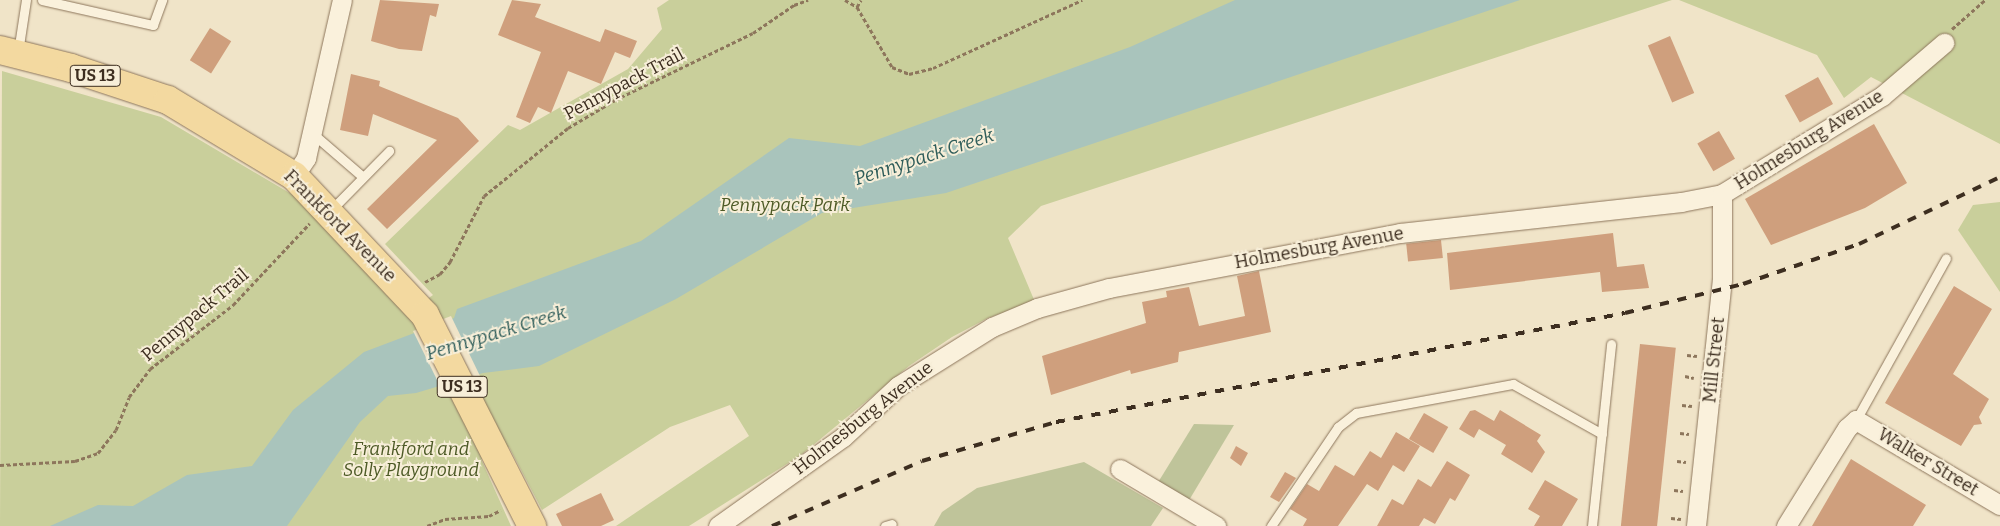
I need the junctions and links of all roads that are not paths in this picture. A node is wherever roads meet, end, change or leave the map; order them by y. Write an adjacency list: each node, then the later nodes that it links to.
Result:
1 (26, 0): 6 (lane)
2 (42, 0): 3 (lane)
3 (162, 0)
4 (342, 0): 7 (street)
5 (1944, 43): 11 (street, Holmesburg Avenue)
6 (9, 52): 9 (main road, Frankford Avenue / US 13)
7 (312, 133): 9 (street); 10 (lane)
8 (389, 151): 10 (lane)
9 (294, 176): 12 (main road, Frankford Avenue / US 13)
10 (363, 177): 12 (lane)
11 (1722, 194): 20 (street, Holmesburg Avenue); 24 (street, Mill Street)
12 (319, 218): 19 (main road, Frankford Avenue / US 13)
13 (1946, 258): 15 (lane)
14 (1612, 344): 16 (lane)
15 (1856, 420): 18 (street, Walker Street); 25 (street)
16 (1602, 434): 22 (lane); 23 (lane)
17 (1120, 469): 21 (street)
18 (2000, 505)
19 (532, 526)
20 (718, 526)
21 (1216, 526)
22 (1271, 526)
23 (1592, 526)
24 (1696, 526)
25 (1786, 526)

